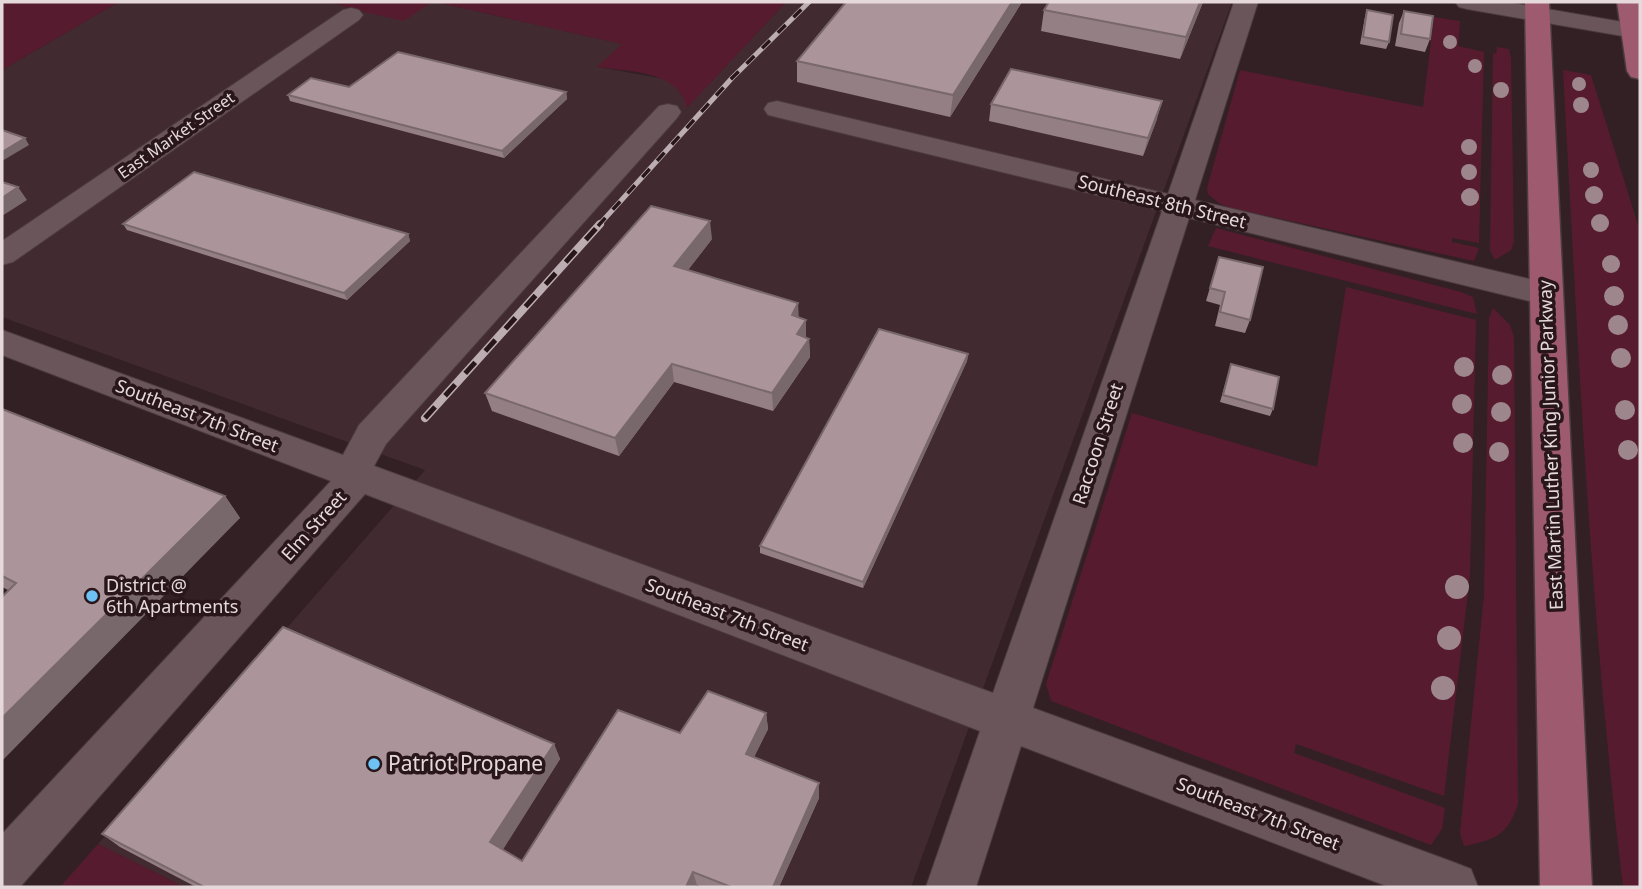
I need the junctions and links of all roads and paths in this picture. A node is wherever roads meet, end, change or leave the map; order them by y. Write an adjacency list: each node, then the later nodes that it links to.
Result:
1 (1246, 2): 10 (street, Raccoon Street)
2 (1468, 2): 4 (street)
3 (1629, 2): 6 (main road)
4 (1537, 8): 6 (street); 12 (main road, East Martin Luther King Junior Parkway)
5 (351, 15): 11 (street, East Market Street)
6 (1637, 31): 7 (main road)
7 (1640, 71)
8 (777, 109): 10 (street, Southeast 8th Street)
9 (668, 112): 14 (street, Elm Street)
10 (1178, 205): 12 (street, Southeast 8th Street); 15 (street, Raccoon Street)
11 (2, 256)
12 (1546, 294): 19 (main road, East Martin Luther King Junior Parkway)
13 (2, 342): 14 (street, Southeast 7th Street)
14 (352, 474): 15 (street, Southeast 7th Street); 16 (street, Elm Street)
15 (1007, 720): 17 (street, Raccoon Street); 18 (street, Southeast 7th Street)
16 (2, 870)
17 (951, 887)
18 (1453, 887)
19 (1566, 887)

